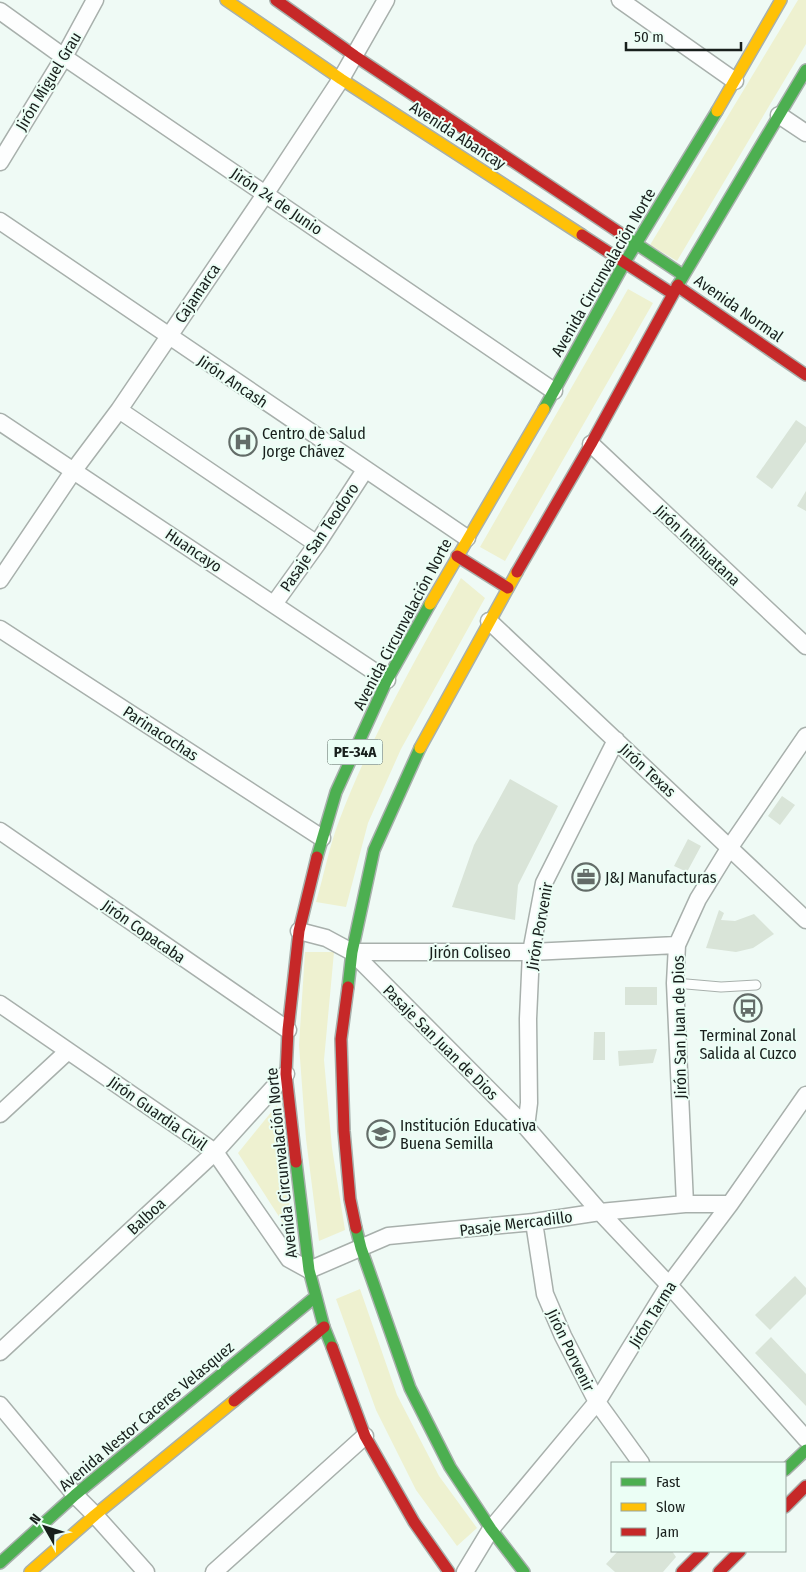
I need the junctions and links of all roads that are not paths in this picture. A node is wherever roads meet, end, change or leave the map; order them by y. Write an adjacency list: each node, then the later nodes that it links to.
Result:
1 (95, 0): 9 (street, Jirón Miguel Grau)
2 (226, 0): 11 (main road, Avenida Abancay)
3 (276, 0): 8 (main road, Avenida Abancay)
4 (386, 0): 8 (street, Cajamarca)
5 (620, 0): 12 (street)
6 (781, 0): 12 (main road, Avenida Circunvalación Norte / PE-34A)
7 (0, 11): 9 (street, Jirón 24 de Junio)
8 (355, 56): 11 (street, Cajamarca); 18 (main road, Avenida Abancay)
9 (64, 57): 15 (street, Jirón Miguel Grau); 16 (street, Jirón 24 de Junio)
10 (806, 70): 13 (main road)
11 (341, 79): 16 (street, Cajamarca); 19 (main road, Avenida Abancay)
12 (736, 81): 18 (main road, Avenida Circunvalación Norte / PE-34A)
13 (779, 115): 14 (street); 20 (main road)
14 (806, 133)
15 (0, 162)
16 (266, 193): 21 (street, Cajamarca); 23 (street, Jirón 24 de Junio)
17 (0, 221): 21 (street, Jirón Ancash)
18 (635, 244): 19 (main road, Avenida Circunvalación Norte / PE-34A); 20 (main road, Avenida Abancay)
19 (625, 262): 20 (main road, Avenida Abancay); 23 (main road, Avenida Circunvalación Norte / PE-34A)
20 (678, 285): 22 (main road, Avenida Normal); 26 (main road)
21 (168, 336): 24 (street, Cajamarca); 28 (street, Jirón Ancash)
22 (806, 375)
23 (554, 391): 29 (main road, Avenida Circunvalación Norte / PE-34A)
24 (119, 410): 27 (street, Cajamarca); 30 (street)
25 (0, 422): 27 (street, Huancayo)
26 (591, 444): 33 (main road); 37 (street, Jirón Intihuatana)
27 (74, 470): 32 (street, Cajamarca); 34 (street, Huancayo)
28 (365, 470): 29 (street, Jirón Ancash); 30 (street, Pasaje San Teodoro)
29 (467, 538): 31 (main road, Avenida Circunvalación Norte / PE-34A)
30 (317, 544): 34 (street, Pasaje San Teodoro)
31 (457, 556): 33 (main road); 38 (main road, Avenida Circunvalación Norte / PE-34A)
32 (0, 580)
33 (508, 588): 35 (main road)
34 (274, 604): 38 (street, Huancayo)
35 (489, 621): 40 (street, Jirón Texas); 47 (main road)
36 (0, 629): 42 (street, Parinacochas)
37 (806, 646)
38 (387, 680): 42 (main road, Avenida Circunvalación Norte / PE-34A)
39 (806, 736): 43 (street, Jirón San Juan de Dios)
40 (616, 740): 43 (street, Jirón Texas); 48 (street, Jirón Porvenir)
41 (0, 831): 52 (street, Jirón Copacaba)
42 (322, 838): 45 (main road, Avenida Circunvalación Norte / PE-34A)
43 (730, 847): 44 (street, Jirón Texas); 46 (street, Jirón San Juan de Dios)
44 (806, 920)
45 (299, 931): 47 (street, Pasaje San Juan de Dios); 52 (main road, Avenida Circunvalación Norte / PE-34A)
46 (677, 945): 48 (street, Jirón Coliseo); 49 (street, Jirón San Juan de Dios)
47 (352, 952): 48 (street, Jirón Coliseo); 57 (street, Pasaje San Juan de Dios); 63 (main road)
48 (531, 952): 57 (street, Jirón Porvenir)
49 (675, 982): 50 (lane); 59 (street, Jirón San Juan de Dios)
50 (756, 984)
51 (0, 1004): 53 (street, Jirón Guardia Civil)
52 (288, 1030): 54 (main road, Avenida Circunvalación Norte / PE-34A)
53 (68, 1051): 56 (street); 58 (street, Jirón Guardia Civil)
54 (286, 1074): 58 (street, Balboa); 64 (main road, Avenida Circunvalación Norte / PE-34A)
55 (806, 1095): 60 (street, Jirón Tarma)
56 (0, 1114)
57 (526, 1127): 61 (street, Pasaje San Juan de Dios)
58 (215, 1152): 64 (street, Jirón Guardia Civil); 68 (street, Balboa)
59 (685, 1204): 60 (street, Pasaje Mercadillo); 61 (street, Pasaje Mercadillo)
60 (730, 1204): 65 (street, Jirón Tarma)
61 (600, 1212): 62 (street, Pasaje Mercadillo); 65 (street, Pasaje San Juan de Dios)
62 (534, 1222): 63 (street, Pasaje Mercadillo); 69 (street, Jirón Porvenir)
63 (361, 1248): 64 (street, Pasaje Mercadillo); 80 (main road)
64 (309, 1270): 66 (main road, Avenida Circunvalación Norte / PE-34A)
65 (669, 1285): 69 (street, Jirón Tarma); 72 (street)
66 (315, 1297): 67 (main road, Avenida Circunvalación Norte / PE-34A); 77 (main road, Avenida Nestor Caceres Velasquez)
67 (324, 1328): 71 (main road, Avenida Circunvalación Norte / PE-34A); 79 (main road)
68 (0, 1352)
69 (597, 1402): 74 (street, Jirón Porvenir); 80 (street, Jirón Tarma)
70 (0, 1405): 77 (street)
71 (365, 1436): 87 (street); 88 (main road, Avenida Circunvalación Norte / PE-34A)
72 (806, 1439)
73 (806, 1450): 75 (main road)
74 (641, 1462)
75 (786, 1469)
76 (806, 1486): 78 (main road)
77 (75, 1495): 79 (street); 84 (main road, Avenida Nestor Caceres Velasquez)
78 (786, 1506)
79 (95, 1515): 85 (main road); 86 (street)
80 (491, 1528): 89 (street, Jirón Tarma); 90 (main road)
81 (703, 1552): 91 (main road)
82 (705, 1552): 92 (street)
83 (739, 1552): 92 (main road)
84 (0, 1563)
85 (30, 1572)
86 (146, 1572)
87 (214, 1572)
88 (448, 1572)
89 (465, 1572)
90 (524, 1572)
91 (682, 1572)
92 (719, 1572)

